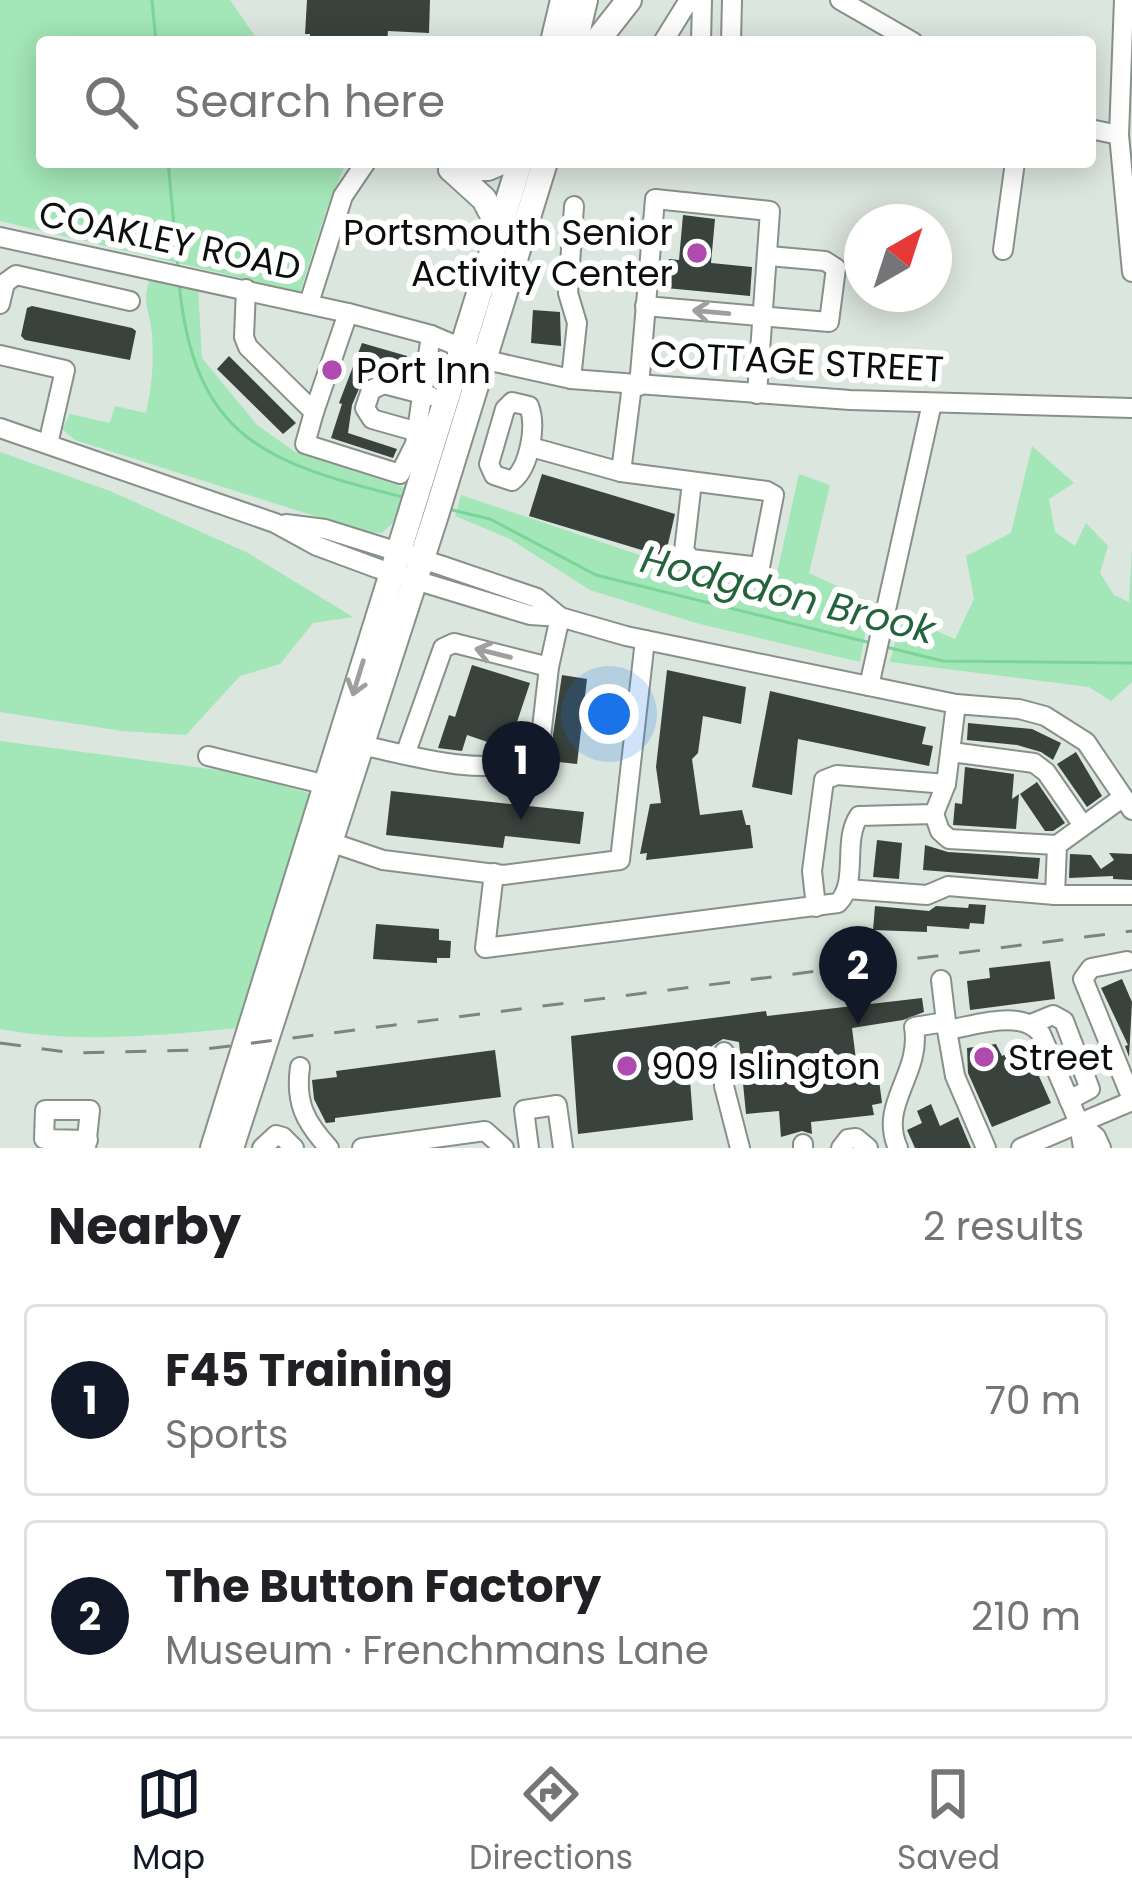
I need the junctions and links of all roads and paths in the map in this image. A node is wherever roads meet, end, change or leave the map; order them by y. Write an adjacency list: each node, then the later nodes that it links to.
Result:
1 (563, 0): 9 (main road)
2 (585, 0): 10 (main road)
3 (629, 0): 11 (main road)
4 (689, 0): 12 (street)
5 (702, 0): 13 (street)
6 (732, 0): 14 (street)
7 (840, 0): 15 (street)
8 (1124, 0): 16 (street)
9 (554, 36)
10 (576, 36)
11 (601, 36)
12 (667, 36)
13 (701, 36)
14 (731, 36)
15 (903, 36)
16 (1126, 57): 18 (street)
17 (1096, 130): 18 (street)
18 (1119, 135): 29 (street)
19 (362, 168): 32 (street)
20 (448, 168): 25 (main road)
21 (518, 168): 25 (main road)
22 (543, 168): 38 (main road)
23 (1014, 168): 27 (street)
24 (574, 206): 40 (street)
25 (500, 229): 38 (main road)
26 (0, 237): 30 (street, COAKLEY ROAD)
27 (1003, 250)
28 (769, 256): 34 (street); 36 (street); 36 (street)
29 (1132, 272)
30 (246, 289): 32 (street, COAKLEY ROAD); 46 (street)
31 (130, 301): 33 (street)
32 (309, 303): 35 (street, COAKLEY ROAD)
33 (0, 304)
34 (646, 306): 36 (street, one-way to 34); 41 (street)
35 (348, 313): 37 (street, COAKLEY ROAD); 46 (street)
36 (763, 316): 42 (street)
37 (430, 335): 38 (street, COAKLEY ROAD); 43 (street)
38 (475, 352): 40 (street, COTTAGE STREET); 43 (main road)
39 (0, 355): 49 (street)
40 (571, 380): 41 (street, COTTAGE STREET)
41 (636, 385): 42 (street, COTTAGE STREET); 51 (street)
42 (757, 394): 44 (street, COTTAGE STREET)
43 (447, 401): 48 (street); 48 (street); 53 (main road)
44 (932, 403): 45 (street, COTTAGE STREET); 57 (street)
45 (1132, 408)
46 (314, 412): 48 (street)
47 (0, 428): 49 (street)
48 (418, 432)
49 (48, 445): 53 (street)
50 (531, 447): 51 (street)
51 (621, 472): 52 (street)
52 (692, 482): 52 (street)
53 (406, 565): 54 (street); 59 (main road); 64 (main road, one-way to 64)
54 (560, 617): 55 (street); 56 (street)
55 (645, 640): 57 (street); 70 (street)
56 (550, 668): 61 (street); 61 (street, one-way to 61)
57 (869, 686): 58 (street)
58 (956, 704): 60 (street); 65 (street)
59 (361, 745): 61 (street); 68 (main road)
60 (951, 752): 63 (street); 67 (street)
61 (405, 755)
62 (208, 756): 64 (street)
63 (946, 784): 66 (street); 74 (street)
64 (327, 785): 83 (main road)
65 (1127, 804): 67 (street)
66 (934, 814): 69 (street); 71 (street)
67 (1082, 824): 69 (street)
68 (330, 842): 70 (street); 84 (main road)
69 (1057, 845): 72 (street)
70 (494, 873): 74 (street)
71 (847, 889): 72 (street); 74 (street)
72 (1055, 895): 73 (street)
73 (1132, 896)
74 (816, 907)
75 (1127, 962): 80 (street)
76 (941, 980): 77 (street)
77 (946, 1026): 81 (street); 93 (street); 94 (street)
78 (724, 1052): 90 (street)
79 (300, 1067): 87 (street)
80 (1132, 1100): 81 (street)
81 (1079, 1123): 95 (street); 96 (street); 97 (street)
82 (518, 1147): 88 (street); 89 (street)
83 (213, 1148)
84 (231, 1148)
85 (262, 1148): 86 (street)
86 (294, 1148)
87 (329, 1148)
88 (362, 1148)
89 (563, 1148)
90 (740, 1148)
91 (841, 1148): 92 (street)
92 (868, 1148)
93 (898, 1148)
94 (986, 1148)
95 (1021, 1148)
96 (1083, 1148)
97 (1101, 1148)

